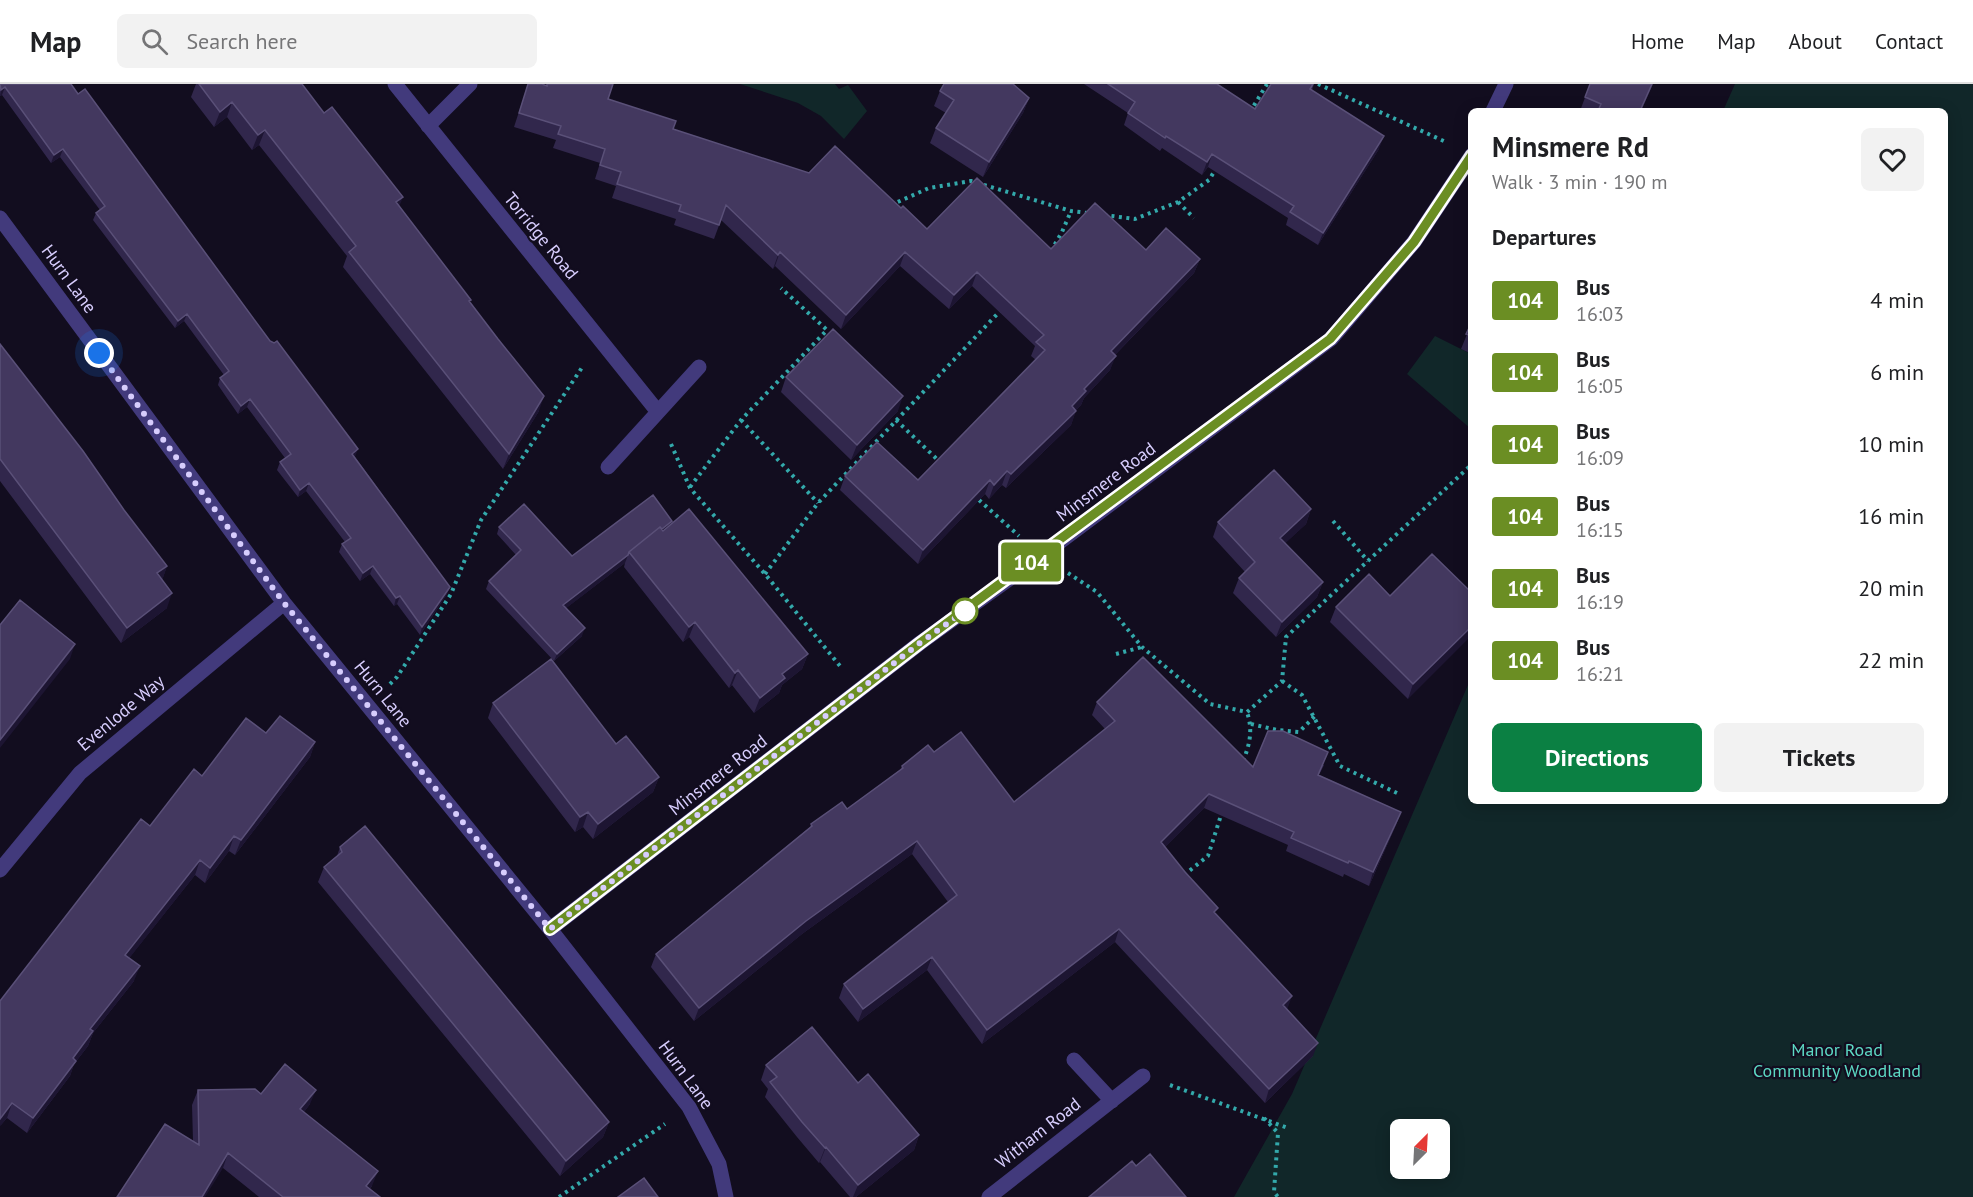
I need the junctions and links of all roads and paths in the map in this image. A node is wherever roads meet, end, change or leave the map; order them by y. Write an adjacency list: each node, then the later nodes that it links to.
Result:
1 (395, 84): 8 (street, Torridge Road)
2 (470, 84): 8 (street)
3 (1267, 84): 7 (path)
4 (1318, 84): 9 (path)
5 (1506, 84): 6 (street)
6 (1494, 108)
7 (1250, 113)
8 (428, 126): 22 (street, Torridge Road)
9 (1451, 144)
10 (1220, 160): 12 (path)
11 (1468, 161): 34 (street, Minsmere Road)
12 (1178, 202): 16 (path); 18 (path)
13 (885, 208): 14 (path)
14 (1071, 211): 15 (path); 19 (path)
15 (1092, 214)
16 (1103, 215)
17 (0, 218): 37 (street, Hurn Lane)
18 (1194, 218)
19 (1046, 259)
20 (781, 288): 25 (path)
21 (1008, 302): 26 (path)
22 (600, 340): 24 (street, Torridge Road); 42 (path)
23 (699, 367): 24 (street)
24 (658, 412): 27 (street); 30 (path)
25 (741, 420): 30 (path); 32 (path)
26 (896, 420): 28 (path); 32 (path)
27 (608, 466)
28 (946, 468)
29 (1468, 468): 35 (path)
30 (690, 488): 36 (path)
31 (979, 501): 34 (path)
32 (818, 503): 36 (path)
33 (1333, 521): 35 (path)
34 (1041, 555): 38 (path); 41 (street, Minsmere Road)
35 (1368, 561): 40 (path)
36 (765, 574): 41 (path)
37 (284, 603): 42 (street, Hurn Lane); 49 (street, Evenlode Way)
38 (1142, 647): 39 (path); 43 (path)
39 (1116, 654)
40 (1282, 681): 43 (path); 44 (path)
41 (859, 690): 51 (street, Minsmere Road)
42 (368, 706): 51 (street, Hurn Lane)
43 (1247, 712): 45 (path)
44 (1315, 716): 45 (path); 47 (path)
45 (1251, 724): 46 (path)
46 (1241, 765)
47 (1399, 794)
48 (1224, 808): 50 (path)
49 (0, 870)
50 (1181, 878)
51 (550, 929): 55 (street, Hurn Lane)
52 (1074, 1060): 54 (street, Witham Road)
53 (1143, 1076): 54 (street, Witham Road); 56 (path)
54 (1112, 1101): 60 (street, Witham Road)
55 (689, 1107): 58 (path); 59 (street, Hurn Lane)
56 (1263, 1117): 57 (path); 61 (path)
57 (1288, 1128)
58 (560, 1197)
59 (726, 1197)
60 (989, 1197)
61 (1278, 1197)

